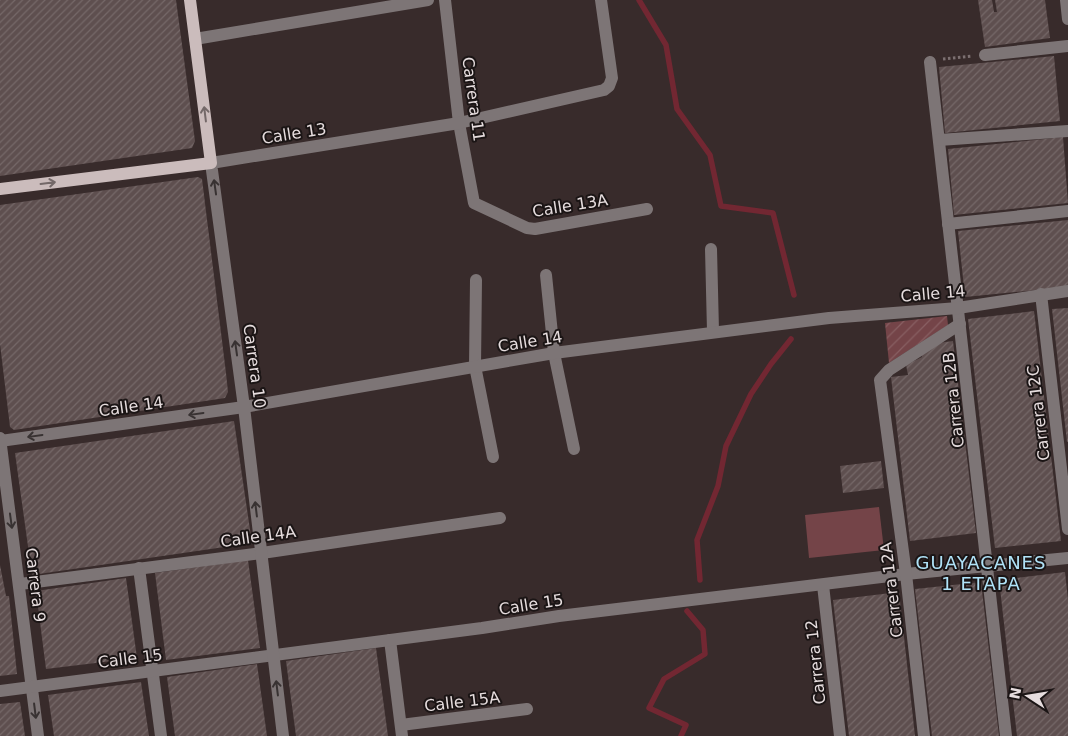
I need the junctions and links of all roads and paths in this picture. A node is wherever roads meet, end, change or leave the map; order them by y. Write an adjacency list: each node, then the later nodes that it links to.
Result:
1 (190, 0): 7 (main road, Carrera 10)
2 (428, 0): 7 (street)
3 (444, 0): 11 (street, Carrera 11)
4 (601, 0): 11 (street, Calle 13)
5 (1066, 0): 6 (street)
6 (1068, 19)
7 (195, 39): 14 (main road, Carrera 10, one-way to 7)
8 (1068, 46): 9 (street)
9 (985, 55): 10 (path)
10 (930, 62): 13 (street, Carrera 12B)
11 (459, 123): 14 (street, Calle 13); 16 (street, Carrera 11)
12 (1068, 131): 13 (street)
13 (939, 140): 19 (street, Carrera 12B)
14 (211, 163): 15 (main road, Calle 13, one-way to 14); 30 (street, Carrera 10, one-way to 14)
15 (0, 189)
16 (474, 203): 17 (street, Calle 13A)
17 (647, 208)
18 (1068, 211): 19 (street)
19 (948, 224): 25 (street, Carrera 12B)
20 (711, 249): 27 (street)
21 (546, 275): 28 (street)
22 (476, 280): 29 (street)
23 (1068, 291): 24 (street, Calle 14)
24 (1041, 294): 25 (street, Calle 14); 35 (street, Carrera 12C)
25 (958, 308): 26 (street, Carrera 12B); 27 (street, Calle 14)
26 (960, 324): 38 (street, Carrera 12B); 40 (street, Carrera 12A)
27 (713, 331): 28 (street, Calle 14)
28 (554, 353): 29 (street, Calle 14); 32 (street)
29 (475, 366): 30 (street, Calle 14); 33 (street)
30 (244, 407): 31 (street, Calle 14, one-way to 31); 36 (street, Carrera 10, one-way to 30)
31 (0, 440): 41 (street, Carrera 9, one-way to 41)
32 (574, 449)
33 (493, 457)
34 (500, 518): 36 (street, Calle 14A)
35 (1068, 529)
36 (262, 552): 39 (street, Calle 14A); 44 (street, Carrera 10)
37 (1068, 558): 38 (street, Calle 15)
38 (988, 566): 40 (street, Calle 15); 55 (street, Carrera 12B)
39 (139, 568): 41 (street, Calle 14A); 45 (street)
40 (906, 574): 42 (street, Calle 15); 54 (street, Carrera 12A)
41 (20, 584): 46 (street, Carrera 9)
42 (823, 584): 43 (street, Calle 15); 53 (street, Carrera 12)
43 (390, 640): 44 (street, Calle 15); 49 (street)
44 (274, 656): 45 (street, Calle 15); 52 (street, Carrera 10, one-way to 44)
45 (152, 671): 46 (street, Calle 15); 51 (street)
46 (32, 687): 47 (street, Calle 15); 50 (street, Carrera 9, one-way to 50)
47 (0, 691)
48 (527, 708): 49 (street, Calle 15A)
49 (402, 730)
50 (38, 736)
51 (161, 736)
52 (283, 736)
53 (840, 736)
54 (924, 736)
55 (1006, 736)

